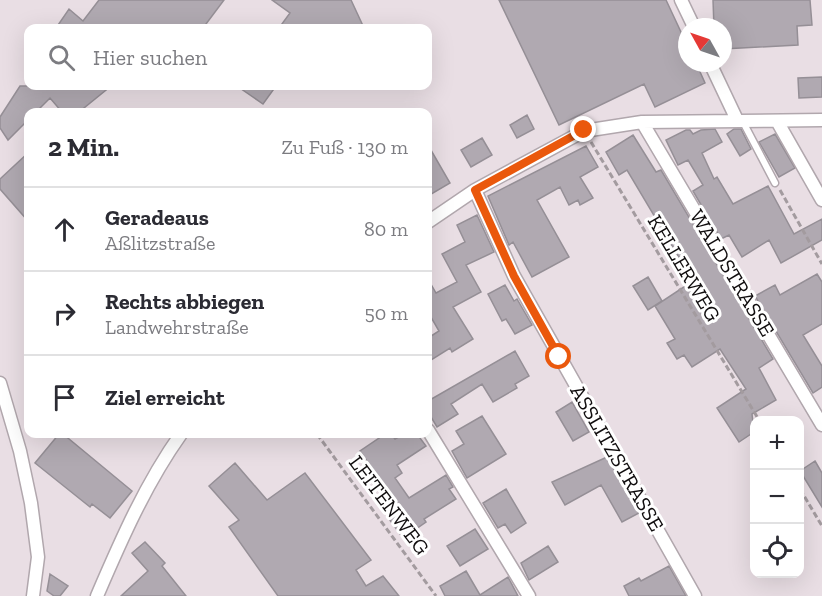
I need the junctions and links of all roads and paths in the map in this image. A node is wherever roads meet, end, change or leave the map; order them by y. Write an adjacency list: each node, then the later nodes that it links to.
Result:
1 (681, 0): 2 (street)
2 (690, 18)
3 (715, 72): 4 (street)
4 (739, 120): 6 (street); 7 (street); 9 (lane)
5 (822, 120): 6 (street)
6 (777, 121): 11 (street)
7 (642, 122): 8 (street); 16 (street, WALDSTRASSE)
8 (584, 130): 10 (street); 15 (path, KELLERWEG)
9 (775, 183): 13 (path)
10 (475, 190): 12 (street); 26 (street, ASSLITZSTRASSE)
11 (822, 200)
12 (432, 219)
13 (822, 264)
14 (0, 383): 22 (street)
15 (757, 416)
16 (822, 425)
17 (432, 437): 25 (street)
18 (178, 438): 23 (street)
19 (320, 438): 24 (path, LEITENWEG)
20 (804, 496): 21 (path)
21 (822, 526)
22 (33, 596)
23 (97, 596)
24 (436, 596)
25 (529, 596)
26 (695, 596)

